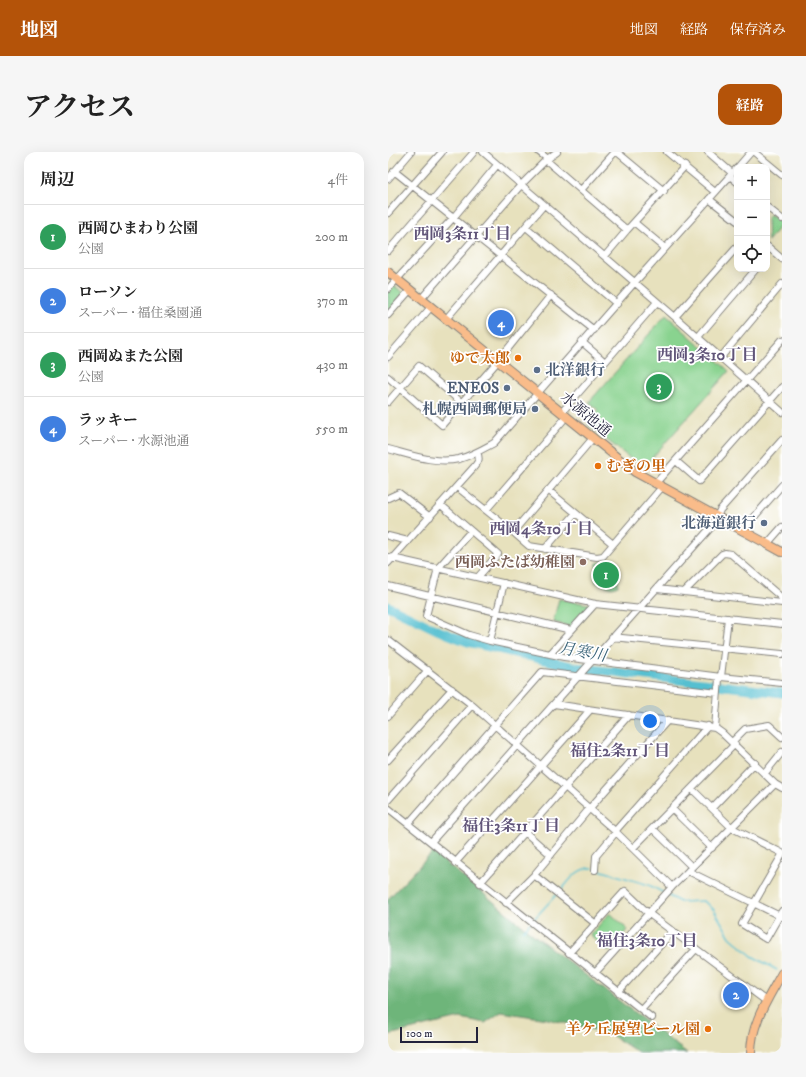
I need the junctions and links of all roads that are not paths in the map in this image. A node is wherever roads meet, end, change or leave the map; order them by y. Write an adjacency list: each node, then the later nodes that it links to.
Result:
1 (411, 152): 15 (street)
2 (442, 152): 22 (street)
3 (474, 152): 27 (street)
4 (483, 152): 12 (street)
5 (539, 152): 11 (street)
6 (557, 152): 11 (street)
7 (616, 152): 23 (street); 24 (street)
8 (667, 152): 14 (street)
9 (708, 152): 17 (street)
10 (753, 152): 13 (street); 18 (street)
11 (547, 160): 21 (street); 23 (street)
12 (497, 164): 21 (street); 31 (street)
13 (741, 164)
14 (684, 166): 24 (street); 25 (street)
15 (394, 172): 20 (street); 22 (street)
16 (734, 172): 17 (street)
17 (731, 175): 19 (street); 25 (street)
18 (782, 175)
19 (734, 178)
20 (388, 179)
21 (521, 185): 28 (street); 37 (street)
22 (412, 186): 27 (street); 30 (street)
23 (581, 190): 36 (street)
24 (664, 191): 34 (street)
25 (715, 192): 26 (street)
26 (709, 199): 32 (street); 38 (street)
27 (432, 201): 31 (street); 41 (street)
28 (544, 205): 35 (street); 43 (street)
29 (770, 211): 33 (street)
30 (388, 213)
31 (453, 218): 37 (street); 47 (street)
32 (734, 219)
33 (782, 219)
34 (635, 223): 36 (street); 38 (street)
35 (526, 227): 42 (street); 55 (street)
36 (627, 230): 43 (street)
37 (477, 236): 42 (street); 53 (street)
38 (665, 248): 48 (street)
39 (770, 249): 44 (street)
40 (734, 250): 58 (street)
41 (388, 252)
42 (502, 256): 52 (street); 59 (street)
43 (605, 256): 48 (street)
44 (782, 259)
45 (388, 272): 47 (main road, 水源池通)
46 (753, 272): 61 (street)
47 (397, 279): 50 (street); 51 (main road, 水源池通)
48 (635, 282): 54 (street); 55 (street)
49 (782, 284): 65 (street)
50 (388, 289)
51 (410, 290): 53 (main road, 水源池通); 57 (street)
52 (551, 295): 60 (street); 66 (street)
53 (421, 299): 56 (main road, 水源池通)
54 (657, 302): 58 (street); 67 (street)
55 (617, 304): 60 (street)
56 (431, 307): 59 (main road, 水源池通); 64 (street)
57 (388, 314)
58 (675, 317): 61 (street)
59 (446, 319): 66 (main road, 水源池通)
60 (594, 330): 63 (street)
61 (698, 337): 65 (street)
62 (782, 340): 69 (street)
63 (582, 342): 67 (street); 72 (street)
64 (388, 357)
65 (720, 357): 69 (street)
66 (498, 361): 72 (main road, 水源池通); 75 (street)
67 (605, 362): 77 (street)
68 (388, 377): 71 (street)
69 (746, 380): 73 (street); 82 (street)
70 (782, 387): 73 (street)
71 (400, 388): 74 (street); 75 (street); 75 (street)
72 (538, 392): 77 (main road, 水源池通); 81 (street)
73 (770, 401): 76 (street); 82 (street)
74 (388, 402)
75 (462, 403)
76 (782, 412)
77 (564, 414): 78 (main road, 水源池通); 89 (street)
78 (593, 438): 83 (main road, 水源池通); 86 (street)
79 (782, 440): 92 (street)
80 (388, 449): 81 (street)
81 (477, 452): 85 (street)
82 (676, 461): 83 (street)
83 (658, 485): 92 (main road, 水源池通); 99 (street)
84 (782, 485): 95 (street)
85 (457, 487): 88 (street); 89 (street)
86 (548, 490): 90 (street); 96 (street)
87 (388, 498): 91 (street)
88 (441, 505): 91 (street); 94 (street)
89 (486, 510): 96 (street)
90 (575, 514): 99 (street); 101 (street)
91 (430, 517): 98 (street)
92 (717, 517): 95 (main road, 水源池通); 109 (street)
93 (782, 527): 100 (street)
94 (471, 531): 105 (street); 106 (street)
95 (742, 531): 100 (main road, 水源池通)
96 (512, 532): 101 (street)
97 (388, 536): 98 (street)
98 (408, 541): 103 (street)
99 (613, 544): 101 (street)
100 (767, 544): 102 (main road, 水源池通)
101 (546, 549)
102 (782, 552)
103 (390, 557): 104 (street); 105 (street)
104 (388, 563)
105 (438, 568): 106 (street); 111 (street)
106 (478, 577): 107 (street)
107 (504, 583): 114 (street); 116 (street)
108 (388, 586): 111 (street)
109 (656, 588): 110 (street); 115 (street)
110 (684, 592): 112 (street); 113 (street)
111 (430, 596): 116 (street); 121 (street)
112 (782, 598)
113 (782, 603)
114 (595, 604): 115 (street); 119 (street)
115 (639, 608): 117 (street); 120 (street)
116 (497, 612): 119 (street); 121 (street)
117 (728, 618): 118 (street); 123 (street)
118 (782, 624)
119 (571, 630): 124 (street)
120 (612, 637): 123 (street); 126 (street)
121 (490, 641): 124 (street)
122 (389, 643): 127 (street)
123 (725, 648): 125 (street); 129 (street)
124 (550, 654): 126 (street)
125 (782, 654)
126 (592, 662): 128 (street); 129 (street)
127 (428, 670): 131 (street); 137 (street)
128 (580, 675): 132 (street); 133 (street); 139 (street)
129 (720, 678): 130 (street); 132 (street)
130 (782, 683)
131 (452, 689): 134 (street); 146 (street)
132 (718, 692): 141 (street)
133 (554, 704): 135 (street); 144 (street)
134 (472, 705): 139 (street); 154 (street)
135 (590, 710): 136 (street); 148 (street)
136 (629, 715): 138 (street); 151 (street)
137 (388, 716)
138 (668, 720): 140 (street); 157 (street)
139 (495, 725): 144 (street); 159 (street)
140 (708, 726): 141 (street); 163 (street)
141 (715, 728): 143 (street)
142 (782, 737): 143 (street)
143 (733, 743): 147 (street); 153 (street)
144 (518, 745): 148 (street); 164 (street)
145 (782, 752): 149 (street)
146 (388, 760)
147 (755, 763): 149 (street); 156 (street)
148 (541, 766): 151 (street); 169 (street)
149 (764, 773): 150 (street)
150 (775, 784): 152 (street); 160 (street)
151 (565, 787): 157 (street); 162 (street)
152 (782, 788)
153 (692, 789): 156 (street); 158 (street)
154 (388, 800)
155 (388, 808): 159 (street)
156 (712, 808): 160 (street)
157 (589, 809): 163 (street); 168 (street)
158 (672, 809): 161 (street); 166 (street)
159 (408, 824): 164 (street)
160 (732, 828): 166 (street); 167 (street)
161 (653, 829): 165 (street); 171 (street)
162 (526, 832): 168 (street); 173 (street)
163 (616, 832): 165 (street); 170 (street)
164 (430, 842): 169 (street)
165 (633, 848): 174 (street)
166 (712, 848): 171 (street)
167 (782, 854): 176 (street)
168 (552, 855): 172 (street)
169 (455, 863): 173 (street)
170 (595, 868)
171 (690, 869): 174 (street); 176 (street)
172 (534, 875): 175 (street); 179 (street)
173 (480, 883): 175 (street)
174 (670, 889): 177 (street)
175 (506, 903): 182 (street)
176 (754, 903): 178 (street); 178 (street)
177 (648, 913): 179 (street); 180 (street); 183 (street)
178 (781, 915)
179 (596, 924): 182 (street)
180 (672, 931): 181 (street); 185 (street)
181 (696, 949): 186 (street); 187 (street)
182 (569, 953): 183 (street)
183 (595, 973): 185 (street)
184 (782, 973): 186 (main road)
185 (618, 992): 187 (street)
186 (766, 1001): 189 (main road)
187 (641, 1009): 188 (street)
188 (652, 1018)
189 (751, 1053)

